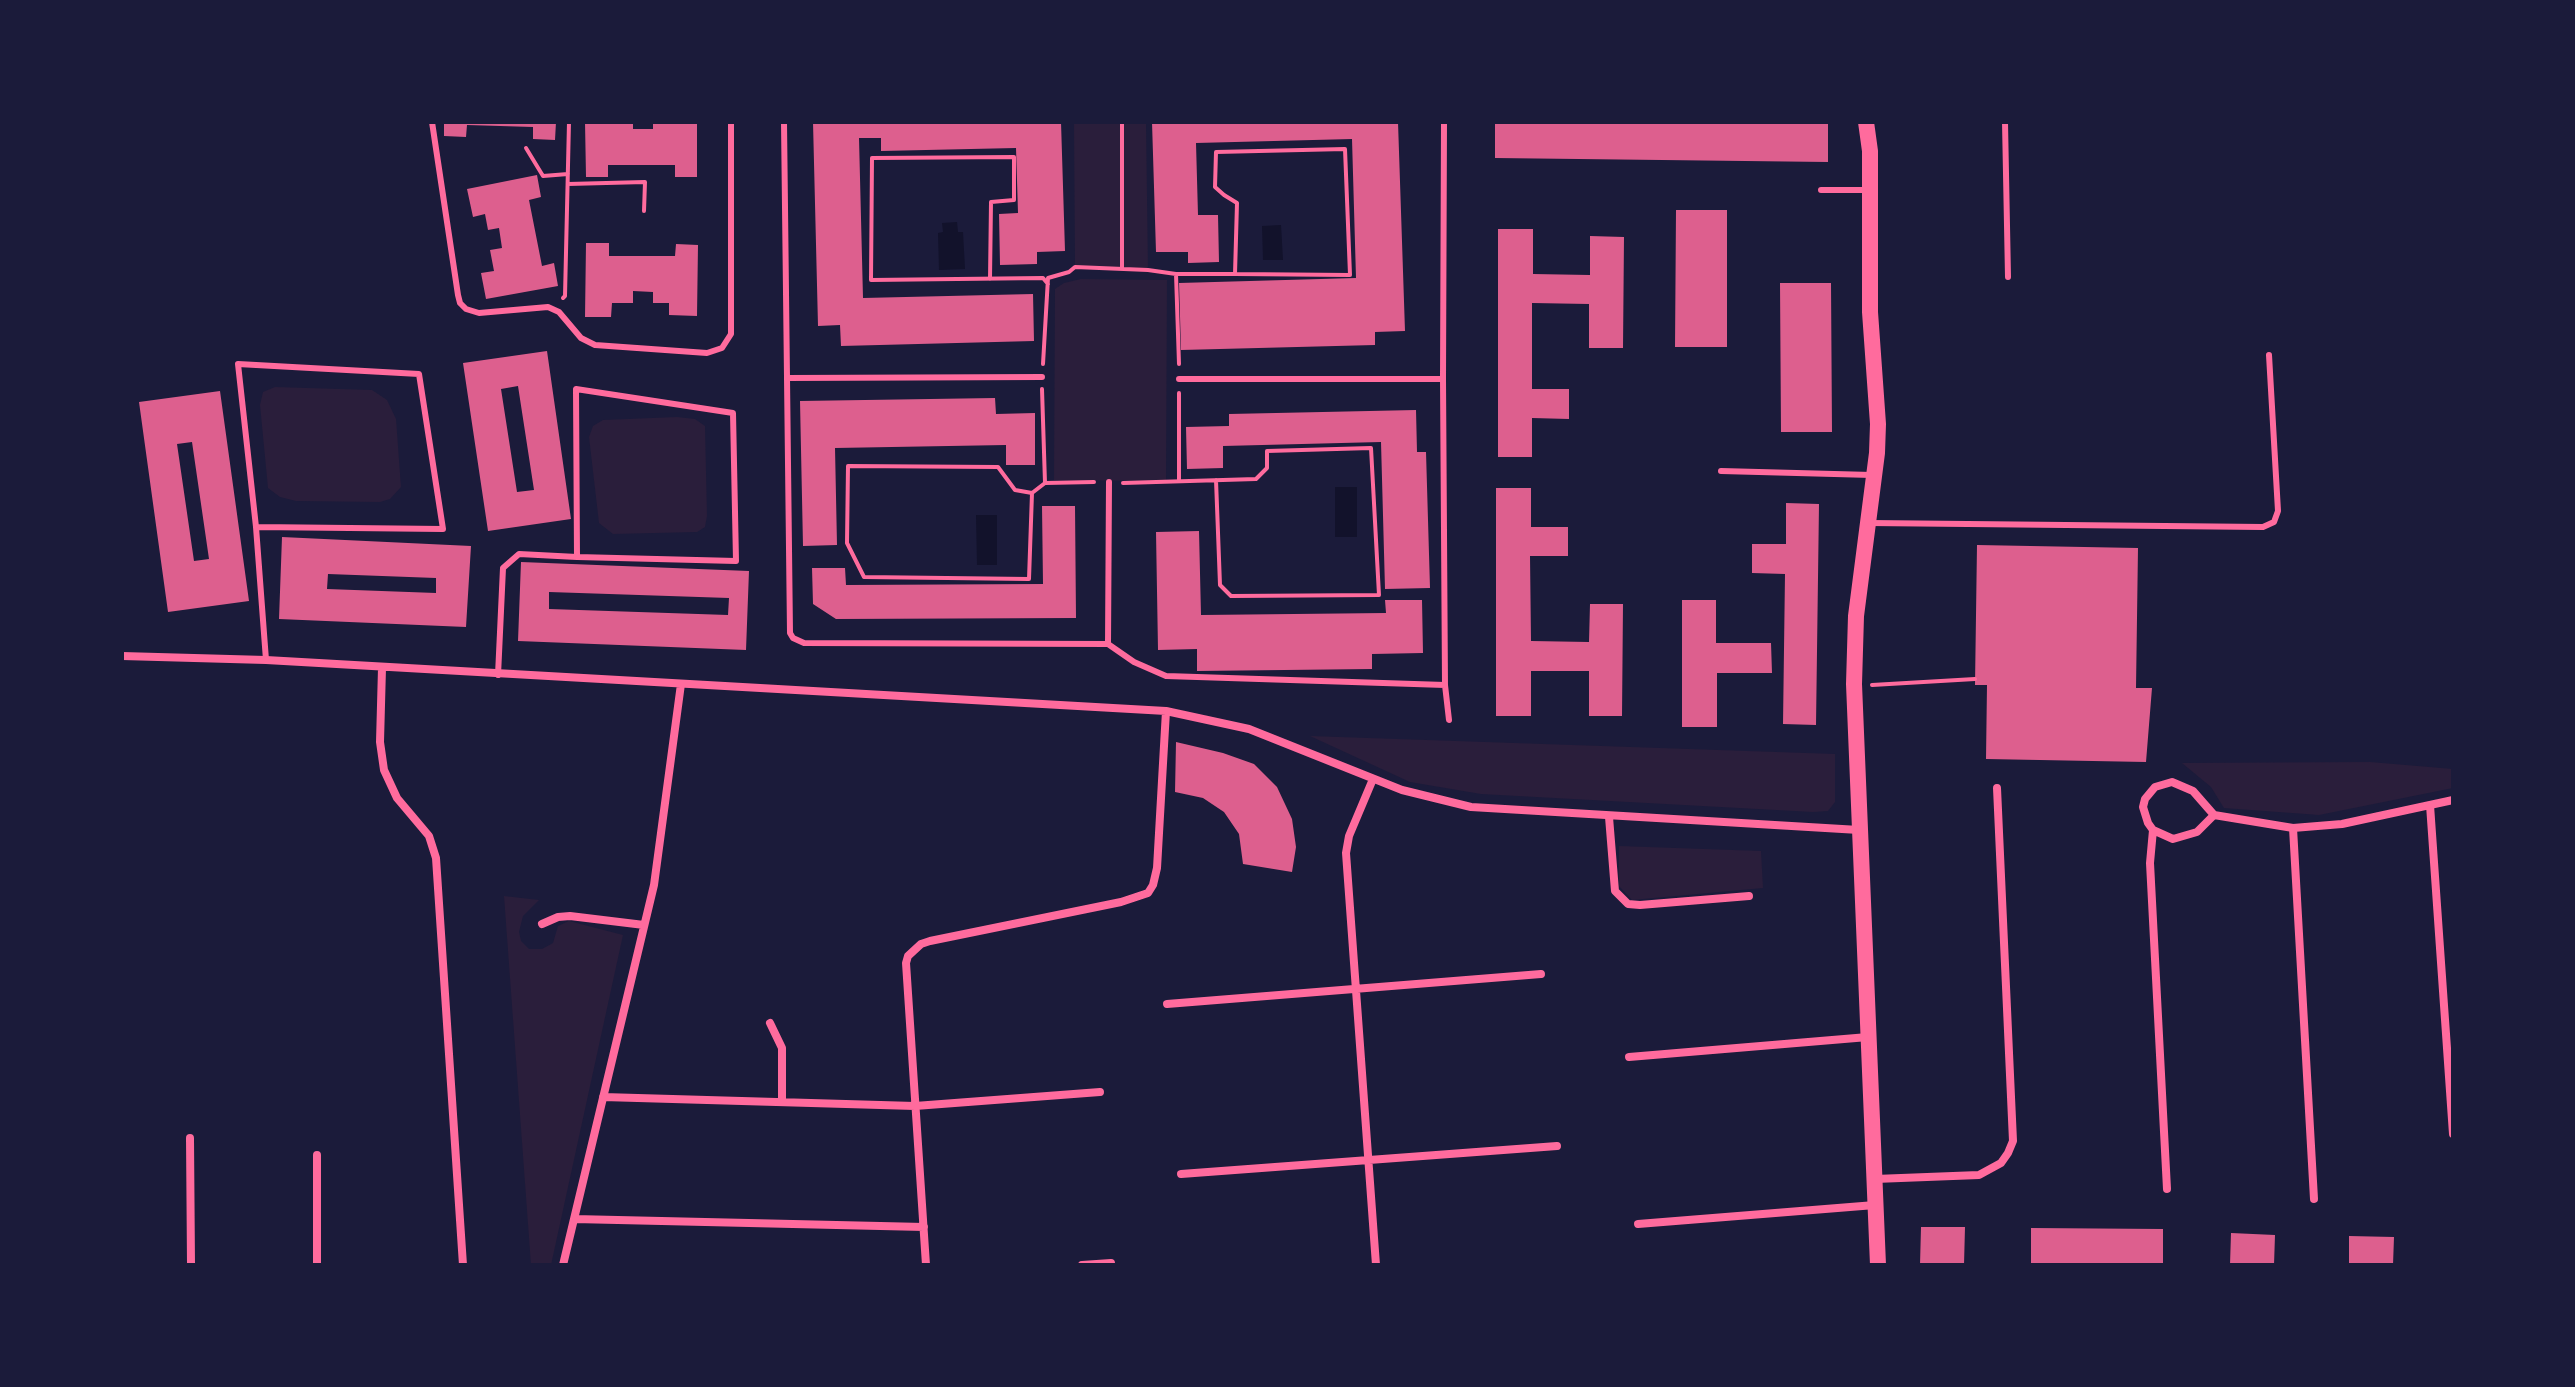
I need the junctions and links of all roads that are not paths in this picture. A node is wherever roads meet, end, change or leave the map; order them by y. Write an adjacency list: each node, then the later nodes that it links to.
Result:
1 (432, 122): 2 (lane)
2 (731, 122)
3 (784, 122): 12 (lane)
4 (1444, 122): 14 (lane)
5 (1866, 122): 8 (main road)
6 (2005, 122): 9 (lane)
7 (1821, 190): 8 (lane)
8 (1871, 190): 16 (main road)
9 (2008, 277)
10 (2269, 355): 18 (lane)
11 (1042, 377): 12 (lane)
12 (787, 378): 21 (lane)
13 (1179, 379): 14 (lane)
14 (1443, 379): 27 (lane)
15 (1721, 471): 16 (lane)
16 (1875, 475): 18 (main road)
17 (1109, 482): 21 (lane)
18 (1869, 523): 37 (main road)
19 (256, 527): 19 (lane); 23 (lane)
20 (577, 557): 20 (lane); 25 (lane)
21 (1108, 644): 27 (lane)
22 (122, 656): 23 (street)
23 (266, 660): 24 (street)
24 (382, 668): 25 (street); 68 (street)
25 (498, 675): 26 (street)
26 (681, 684): 28 (street); 41 (street)
27 (1445, 685): 29 (lane)
28 (1166, 711): 30 (street); 51 (street)
29 (1449, 720)
30 (1373, 779): 35 (street); 43 (street)
31 (1997, 788): 58 (street)
32 (2453, 800): 33 (street)
33 (2430, 805): 36 (street); 52 (street)
34 (2214, 815): 36 (street); 38 (street); 38 (street)
35 (1609, 817): 37 (street); 39 (street)
36 (2293, 828): 60 (street)
37 (1859, 830): 46 (main road)
38 (2153, 830): 59 (street)
39 (1749, 896)
40 (542, 924): 41 (street)
41 (644, 925): 49 (street)
42 (1541, 974): 43 (street)
43 (1356, 989): 44 (street); 56 (street)
44 (1167, 1004)
45 (770, 1023): 50 (street)
46 (1868, 1037): 47 (street); 58 (main road)
47 (1629, 1057)
48 (1100, 1092): 51 (street)
49 (603, 1097): 50 (street); 62 (street)
50 (782, 1102): 51 (street)
51 (915, 1106): 64 (street)
52 (2453, 1134)
53 (190, 1138): 66 (street)
54 (1557, 1146): 56 (street)
55 (317, 1155): 67 (street)
56 (1368, 1160): 57 (street); 72 (street)
57 (1181, 1174)
58 (1875, 1179): 61 (main road)
59 (2167, 1189)
60 (2314, 1199)
61 (1876, 1205): 63 (street); 73 (main road)
62 (574, 1219): 64 (street); 69 (street)
63 (1638, 1224)
64 (924, 1227): 70 (street)
65 (1111, 1263): 71 (street)
66 (191, 1265)
67 (317, 1265)
68 (463, 1265)
69 (563, 1265)
70 (926, 1265)
71 (1082, 1265)
72 (1376, 1265)
73 (1878, 1265)

